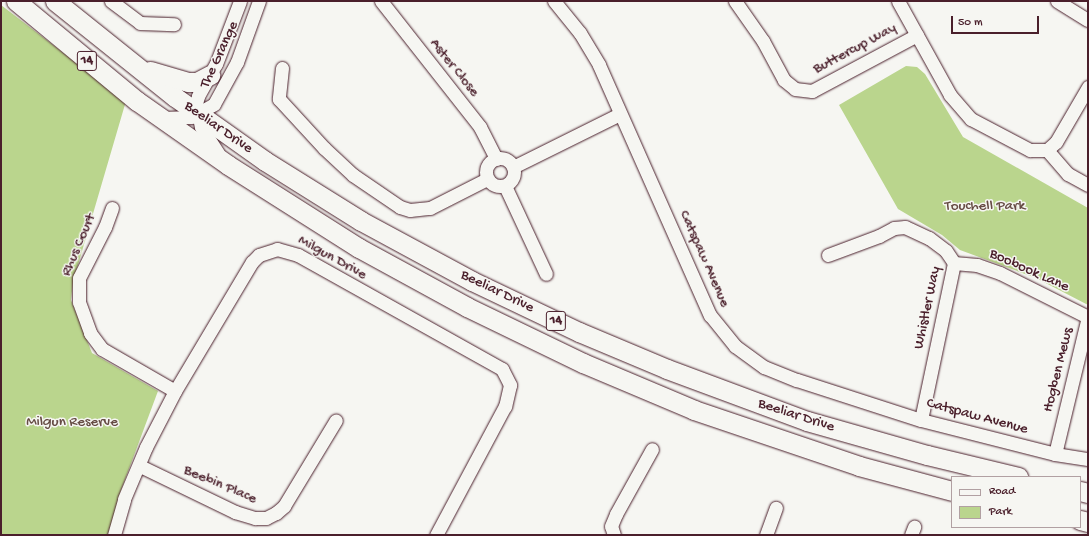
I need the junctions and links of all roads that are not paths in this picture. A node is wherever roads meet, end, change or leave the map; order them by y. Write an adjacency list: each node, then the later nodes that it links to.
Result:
1 (16, 1): 20 (highway, Beeliar Drive / 14)
2 (55, 1): 14 (highway, Beeliar Drive / 14)
3 (111, 1): 12 (street)
4 (240, 1): 16 (street, The Grange)
5 (259, 1): 18 (street, The Grange)
6 (381, 1): 22 (street, Aster Close)
7 (554, 1): 19 (street, Catspaw Avenue)
8 (735, 1): 13 (street, Buttercup Way)
9 (898, 1): 13 (street)
10 (1057, 1): 11 (street)
11 (1088, 20)
12 (174, 24)
13 (917, 34): 21 (street)
14 (139, 68): 16 (highway); 18 (highway, Beeliar Drive / 14)
15 (282, 68): 25 (street)
16 (210, 75): 18 (street, The Grange)
17 (1088, 87): 21 (street)
18 (198, 114): 20 (street, The Grange); 23 (street, The Grange); 40 (highway, Beeliar Drive / 14)
19 (620, 114): 24 (street); 35 (street, Catspaw Avenue)
20 (160, 118): 23 (highway, Beeliar Drive / 14)
21 (1047, 150): 26 (street)
22 (496, 159): 24 (street); 25 (street)
23 (228, 165): 41 (highway, Beeliar Drive / 14)
24 (513, 167): 27 (street)
25 (487, 179): 27 (street)
26 (1088, 185)
27 (505, 186): 31 (street)
28 (112, 208): 33 (street, Rhus Court)
29 (828, 255): 30 (street, Whistler Way)
30 (954, 263): 32 (street, Boobook Lane); 35 (street, Whistler Way)
31 (546, 274)
32 (1088, 317): 37 (street, Hogben Mews)
33 (175, 391): 39 (street, Milgun Drive); 45 (street, Milgun Drive)
34 (336, 420): 39 (street, Beebin Place)
35 (921, 420): 37 (street, Catspaw Avenue)
36 (652, 449): 43 (street)
37 (1055, 454): 38 (street, Catspaw Avenue)
38 (1088, 459)
39 (140, 466): 44 (street, Milgun Drive)
40 (1014, 476)
41 (951, 491)
42 (776, 508): 46 (street)
43 (612, 534)
44 (114, 535)
45 (436, 535)
46 (766, 535)

